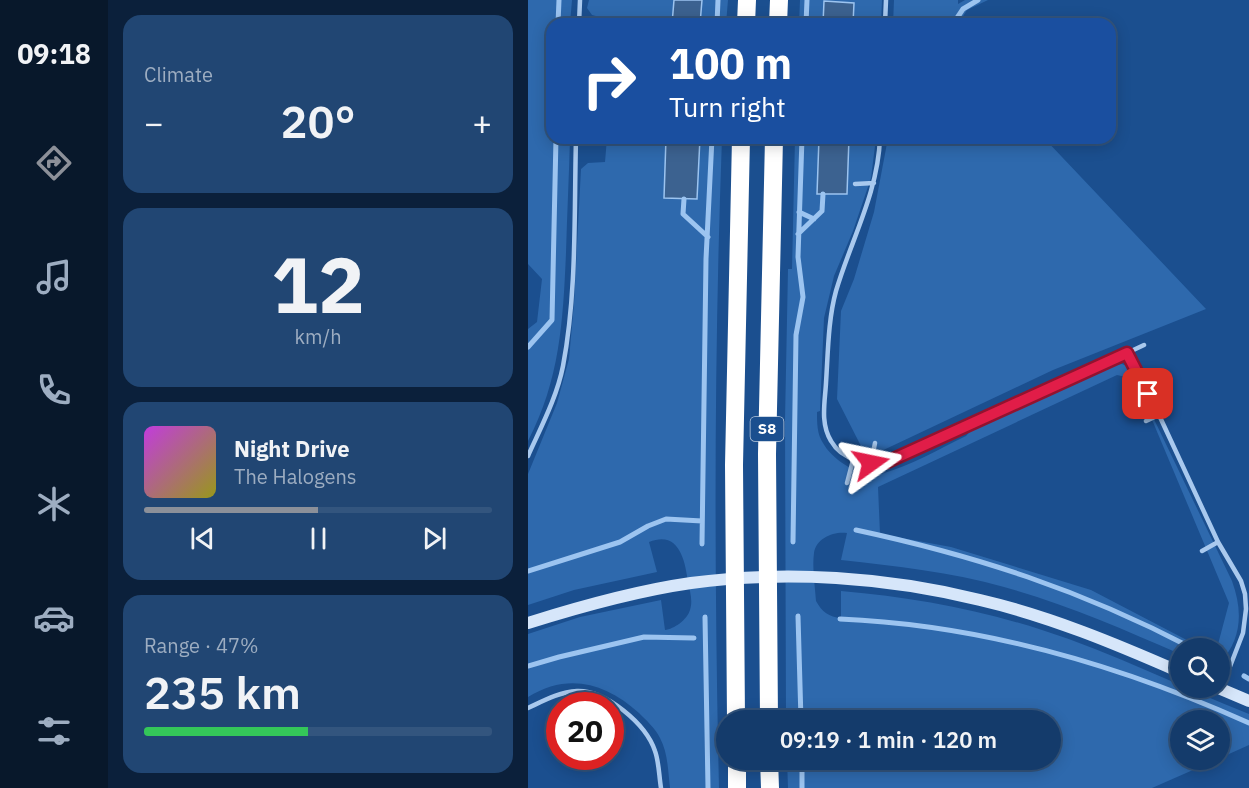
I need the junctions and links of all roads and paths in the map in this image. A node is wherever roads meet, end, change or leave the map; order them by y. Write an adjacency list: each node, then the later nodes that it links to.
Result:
1 (580, 0): 5 (lane)
2 (747, 0): 6 (highway)
3 (779, 0): 7 (highway)
4 (886, 0): 8 (lane)
5 (579, 18)
6 (746, 18)
7 (778, 18)
8 (885, 18)
9 (576, 144): 20 (lane)
10 (741, 144): 32 (highway, S8)
11 (774, 144): 33 (highway, S8)
12 (880, 144): 13 (lane)
13 (874, 183): 14 (lane); 21 (lane)
14 (855, 184)
15 (1144, 345): 16 (lane)
16 (1127, 353): 17 (lane); 22 (lane)
17 (1159, 415): 18 (lane); 24 (lane)
18 (1146, 421)
19 (875, 443): 22 (lane)
20 (528, 456)
21 (853, 460): 22 (lane); 23 (lane)
22 (871, 463)
23 (847, 483)
24 (1218, 542): 25 (lane); 27 (lane)
25 (1202, 551)
26 (528, 622): 28 (street)
27 (1230, 663)
28 (1170, 668)
29 (1230, 693): 30 (street)
30 (1249, 701)
31 (528, 708): 36 (lane)
32 (736, 710)
33 (769, 710)
34 (736, 770): 37 (highway)
35 (769, 770): 38 (highway)
36 (661, 788)
37 (737, 788)
38 (770, 788)

